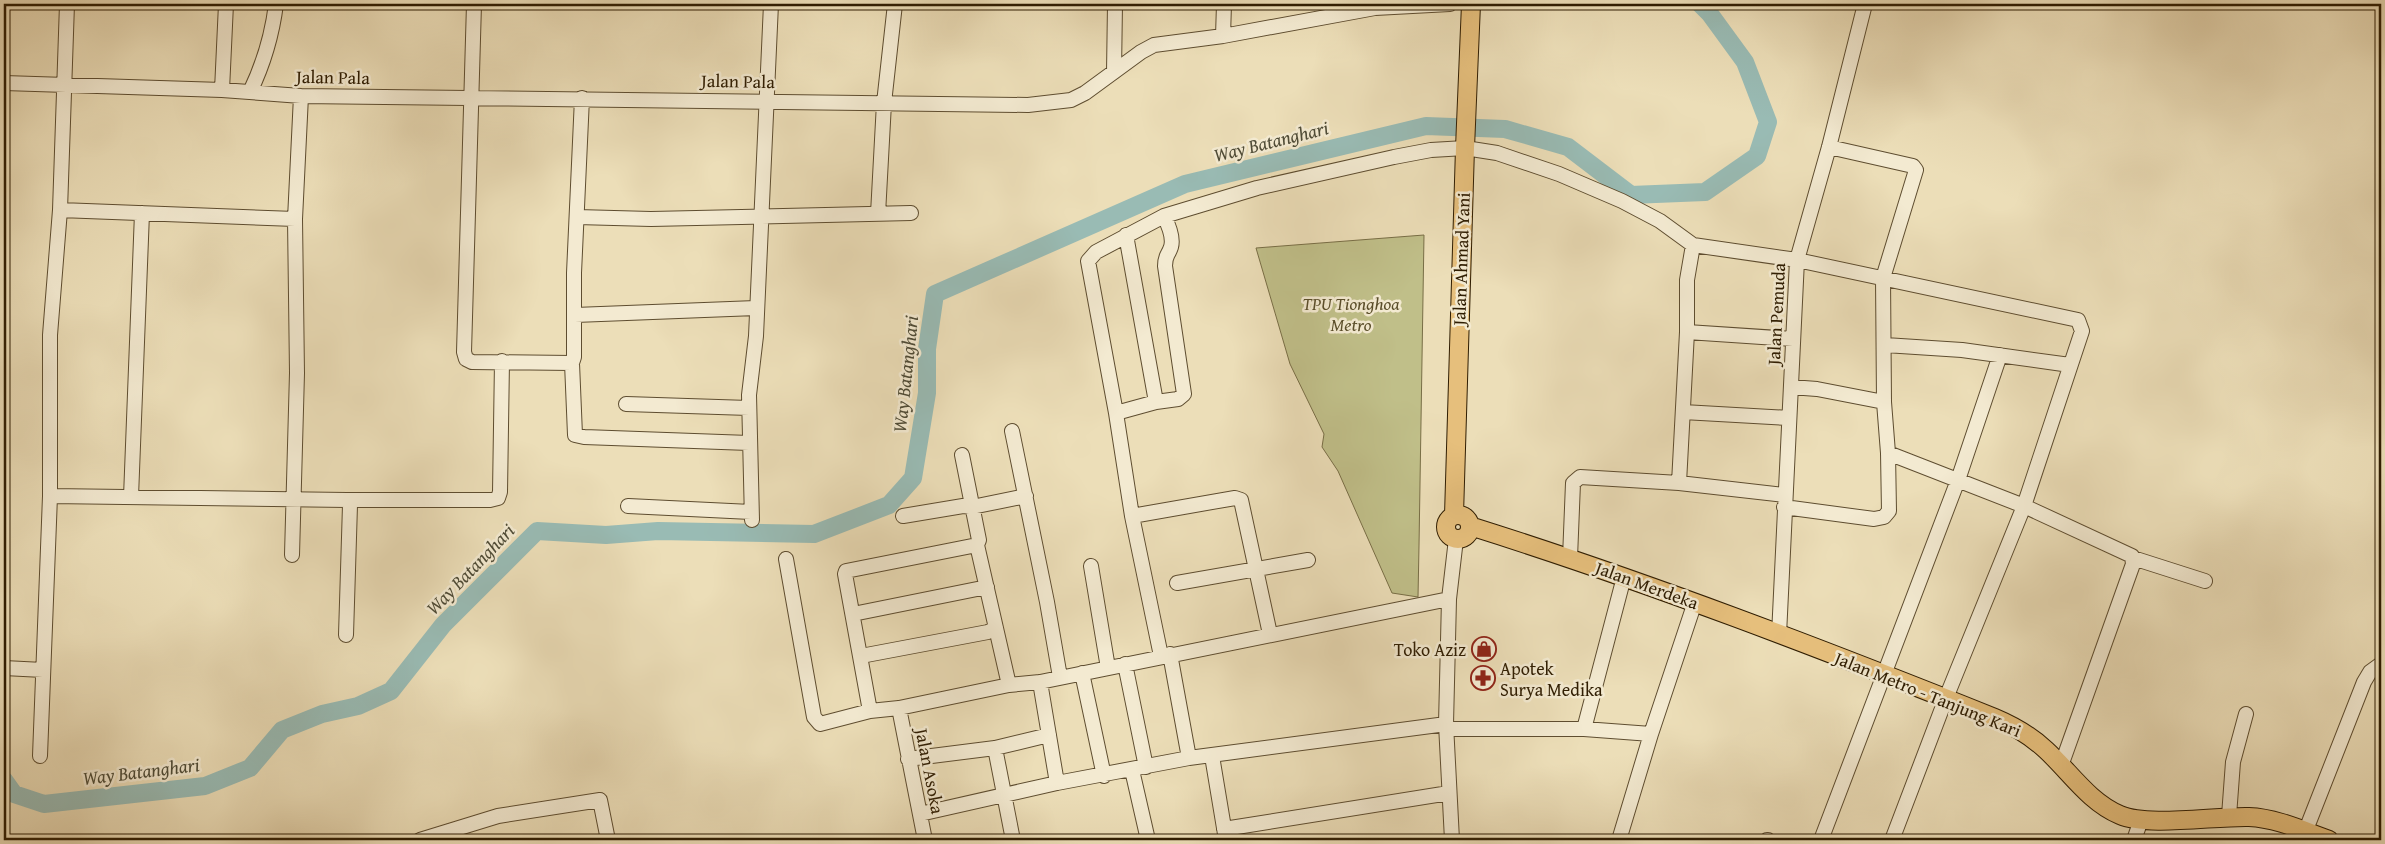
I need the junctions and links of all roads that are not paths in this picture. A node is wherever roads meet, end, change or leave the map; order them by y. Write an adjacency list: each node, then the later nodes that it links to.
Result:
1 (67, 4): 15 (street)
2 (226, 4): 16 (street)
3 (276, 4): 17 (street)
4 (474, 4): 19 (street)
5 (771, 4): 21 (street)
6 (895, 4): 22 (street)
7 (1114, 4): 13 (street)
8 (1224, 4): 12 (street)
9 (1450, 4): 12 (street, Jalan Pala)
10 (1471, 4): 23 (main road, Jalan Ahmad Yani)
11 (1865, 4): 24 (street, Jalan Pemuda)
12 (1223, 36): 13 (street, Jalan Pala)
13 (1114, 72): 22 (street, Jalan Pala)
14 (4, 83): 15 (street, Jalan Pala)
15 (64, 84): 16 (street, Jalan Pala); 25 (street)
16 (222, 90): 17 (street, Jalan Pala)
17 (250, 92): 18 (street, Jalan Pala)
18 (301, 96): 19 (street, Jalan Pala); 32 (street)
19 (470, 98): 20 (street, Jalan Pala); 43 (street)
20 (582, 98): 21 (street, Jalan Pala); 30 (street)
21 (766, 100): 22 (street, Jalan Pala); 31 (street)
22 (884, 102): 28 (street)
23 (1465, 144): 29 (street); 34 (street); 69 (main road, Jalan Ahmad Yani)
24 (1829, 147): 35 (street, Jalan Pemuda); 36 (street)
25 (60, 210): 26 (street); 60 (street)
26 (142, 213): 32 (street); 62 (street)
27 (911, 213): 28 (street)
28 (878, 214): 31 (street)
29 (1164, 216): 33 (street); 47 (street)
30 (577, 217): 31 (street); 38 (street)
31 (760, 217): 37 (street)
32 (295, 219): 64 (street)
33 (1126, 235): 47 (street); 52 (street)
34 (1693, 245): 35 (street); 39 (street)
35 (1797, 260): 36 (street); 40 (street, Jalan Pemuda)
36 (1883, 278): 41 (street); 45 (street)
37 (756, 308): 38 (street); 50 (street)
38 (575, 315): 44 (street)
39 (1688, 332): 40 (street); 51 (street)
40 (1792, 339): 46 (street, Jalan Pemuda)
41 (1885, 345): 42 (street); 48 (street)
42 (2000, 356): 45 (street); 58 (street)
43 (502, 361): 44 (street); 63 (street)
44 (572, 363): 55 (street)
45 (2070, 365): 67 (street)
46 (1791, 386): 48 (street); 53 (street, Jalan Pemuda)
47 (1156, 402): 52 (street)
48 (1884, 402): 56 (street)
49 (626, 404): 50 (street)
50 (749, 408): 55 (street)
51 (1683, 412): 53 (street); 59 (street)
52 (1116, 413): 71 (street)
53 (1789, 418): 65 (street, Jalan Pemuda)
54 (1012, 431): 61 (street)
55 (749, 443): 66 (street)
56 (1888, 453): 58 (street); 65 (street)
57 (962, 455): 68 (street)
58 (1958, 480): 67 (street); 102 (street)
59 (1679, 483): 65 (street); 76 (street)
60 (50, 496): 62 (street); 100 (street)
61 (1026, 496): 68 (street); 103 (street)
62 (131, 497): 64 (street)
63 (347, 500): 64 (street); 91 (street)
64 (292, 501): 75 (street)
65 (1784, 501): 92 (street, Jalan Pemuda)
66 (628, 506)
67 (2024, 506): 77 (street); 106 (street)
68 (972, 507): 70 (street); 74 (street)
69 (1454, 515): 72 (main road); 73 (main road)
70 (903, 516)
71 (1132, 516): 81 (street); 94 (street)
72 (1470, 526): 73 (main road); 76 (main road, Jalan Merdeka)
73 (1456, 539): 86 (street)
74 (977, 545): 85 (street); 88 (street)
75 (292, 555)
76 (1570, 558): 82 (main road, Jalan Merdeka)
77 (2133, 558): 83 (street); 119 (street)
78 (786, 559): 108 (street)
79 (1308, 560): 81 (street)
80 (1092, 566): 99 (street)
81 (1256, 570): 84 (street); 90 (street)
82 (1624, 577): 87 (main road, Jalan Merdeka); 111 (street)
83 (2205, 581)
84 (1177, 584)
85 (986, 587): 88 (street); 89 (street)
86 (1449, 599): 90 (street); 110 (street)
87 (1695, 602): 92 (main road, Jalan Merdeka); 112 (street)
88 (853, 614): 95 (street)
89 (996, 628): 95 (street); 105 (street)
90 (1270, 634): 94 (street)
91 (346, 635)
92 (1779, 635): 93 (main road, Jalan Merdeka)
93 (1823, 651): 102 (main road, Jalan Metro - Tanjung Kari)
94 (1165, 655): 96 (street); 117 (street)
95 (861, 656): 108 (street)
96 (1125, 664): 99 (street); 120 (street)
97 (2381, 664): 129 (street)
98 (4, 668): 100 (street)
99 (1108, 668): 101 (street)
100 (43, 670): 115 (street)
101 (1082, 673): 103 (street); 121 (street)
102 (1885, 675): 106 (main road, Jalan Metro - Tanjung Kari); 137 (street)
103 (1060, 677): 104 (street)
104 (1040, 682): 105 (street); 113 (street)
105 (1009, 685): 107 (street)
106 (1946, 698): 119 (main road, Jalan Metro - Tanjung Kari); 138 (street)
107 (899, 708): 108 (street); 118 (street, Jalan Asoka)
108 (870, 711)
109 (2246, 714): 126 (street)
110 (1446, 727): 111 (street); 116 (street); 123 (street)
111 (1584, 729): 112 (street)
112 (1651, 734): 136 (street)
113 (1049, 735): 114 (street); 122 (street)
114 (995, 748): 118 (street); 124 (street)
115 (40, 756)
116 (1212, 756): 117 (street); 128 (street)
117 (1190, 758): 120 (street)
118 (908, 759): 125 (street, Jalan Asoka)
119 (2061, 766): 127 (main road, Jalan Metro - Tanjung Kari)
120 (1139, 768): 121 (street); 134 (street)
121 (1104, 776): 122 (street)
122 (1057, 783): 124 (street)
123 (1449, 793): 128 (street); 135 (street)
124 (1004, 795): 125 (street); 133 (street)
125 (920, 814): 132 (street, Jalan Asoka)
126 (2229, 816): 127 (main road, Jalan Metro - Tanjung Kari); 129 (main road, Jalan Metro - Tanjung Kari)
127 (2141, 820): 139 (street)
128 (1225, 835)
129 (2303, 836): 140 (main road, Jalan Metro - Tanjung Kari)
130 (420, 840): 131 (street)
131 (608, 840)
132 (925, 840)
133 (1013, 840)
134 (1148, 840)
135 (1452, 840)
136 (1619, 840)
137 (1821, 840)
138 (1892, 840)
139 (2134, 840)
140 (2329, 840)

